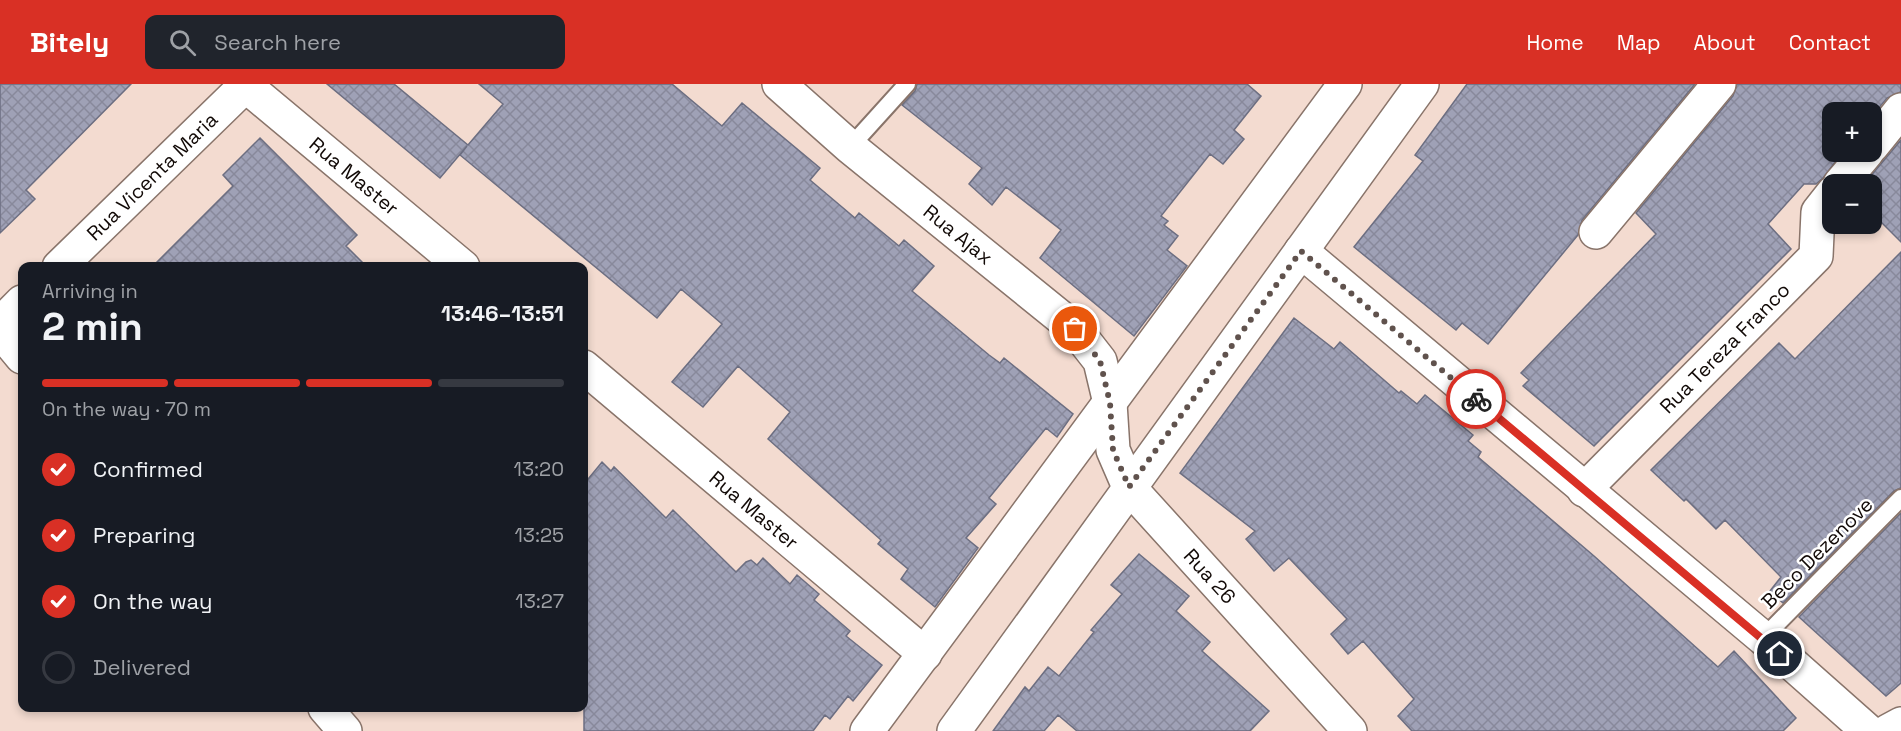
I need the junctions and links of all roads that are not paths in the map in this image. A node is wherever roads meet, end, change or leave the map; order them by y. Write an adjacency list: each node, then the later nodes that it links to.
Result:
1 (779, 84): 9 (street, Rua Ajax)
2 (907, 84): 9 (lane)
3 (1345, 84): 22 (street)
4 (1422, 84): 14 (street)
5 (1719, 84): 13 (street)
6 (246, 85): 15 (street, Rua Vicenta Maria); 16 (street, Rua Master)
7 (1901, 110): 8 (street)
8 (1882, 134)
9 (850, 147): 22 (street, Rua Ajax)
10 (1859, 162): 11 (street)
11 (1848, 174)
12 (1822, 207): 24 (street, Rua Tereza Franco)
13 (1596, 232)
14 (1301, 251): 23 (street); 24 (street)
15 (64, 262)
16 (457, 262)
17 (18, 306): 18 (street)
18 (0, 324)
19 (0, 331): 20 (street)
20 (18, 352)
21 (588, 370): 27 (street, Rua Master)
22 (1110, 403): 23 (street, Rua 26); 27 (street)
23 (1129, 487): 32 (street); 33 (street, Rua 26)
24 (1584, 490): 26 (street)
25 (1901, 498): 26 (lane, Beco Dezenove)
26 (1763, 638): 34 (street)
27 (925, 654): 30 (street)
28 (328, 712): 31 (street)
29 (1901, 724): 35 (street)
30 (876, 727)
31 (345, 731)
32 (954, 731)
33 (1350, 731)
34 (1868, 731)
35 (1888, 731)

